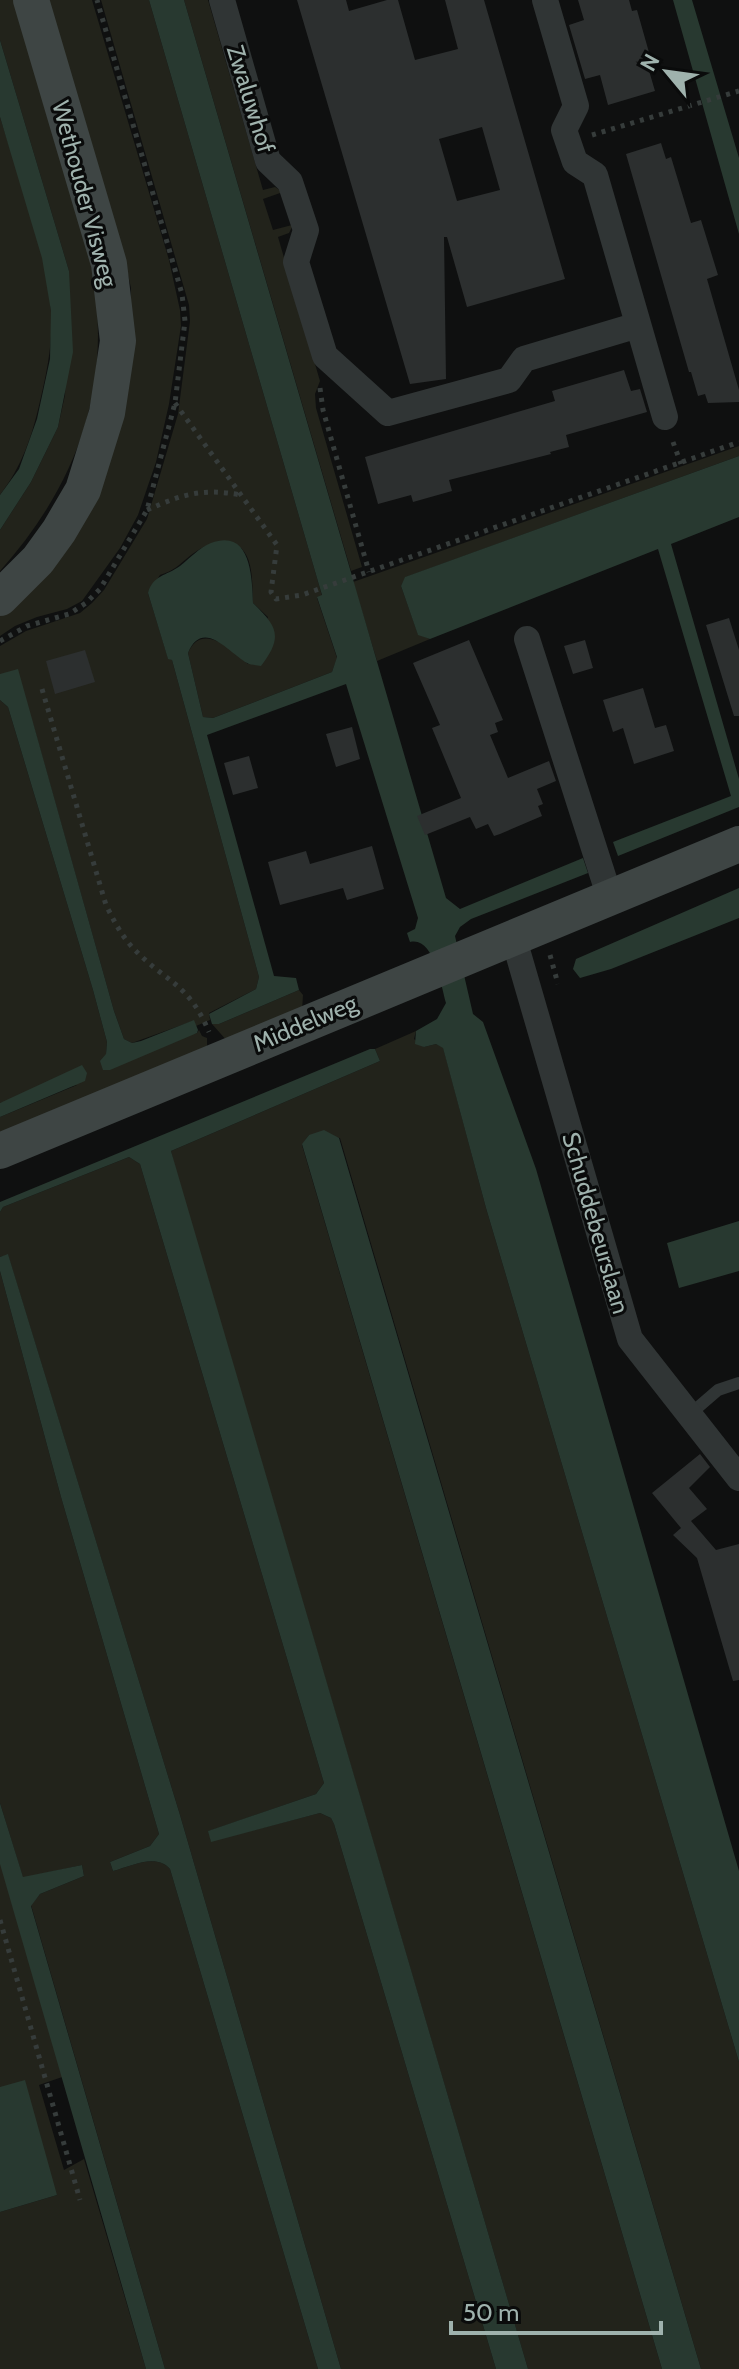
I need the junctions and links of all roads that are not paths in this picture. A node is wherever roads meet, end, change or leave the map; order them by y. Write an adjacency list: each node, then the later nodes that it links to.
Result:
1 (31, 0): 6 (street, Wethouder Visweg)
2 (222, 0): 4 (street, Zwaluwhof)
3 (545, 0): 4 (street)
4 (638, 325): 5 (street)
5 (665, 417)
6 (0, 598)
7 (527, 639): 9 (street)
8 (739, 844): 9 (street, Middelweg)
9 (610, 898): 10 (street, Middelweg)
10 (513, 936): 11 (street, Middelweg); 13 (street, Schuddebeurslaan)
11 (0, 1151)
12 (739, 1383): 13 (lane)
13 (689, 1415): 14 (street, Schuddebeurslaan)
14 (739, 1478)

